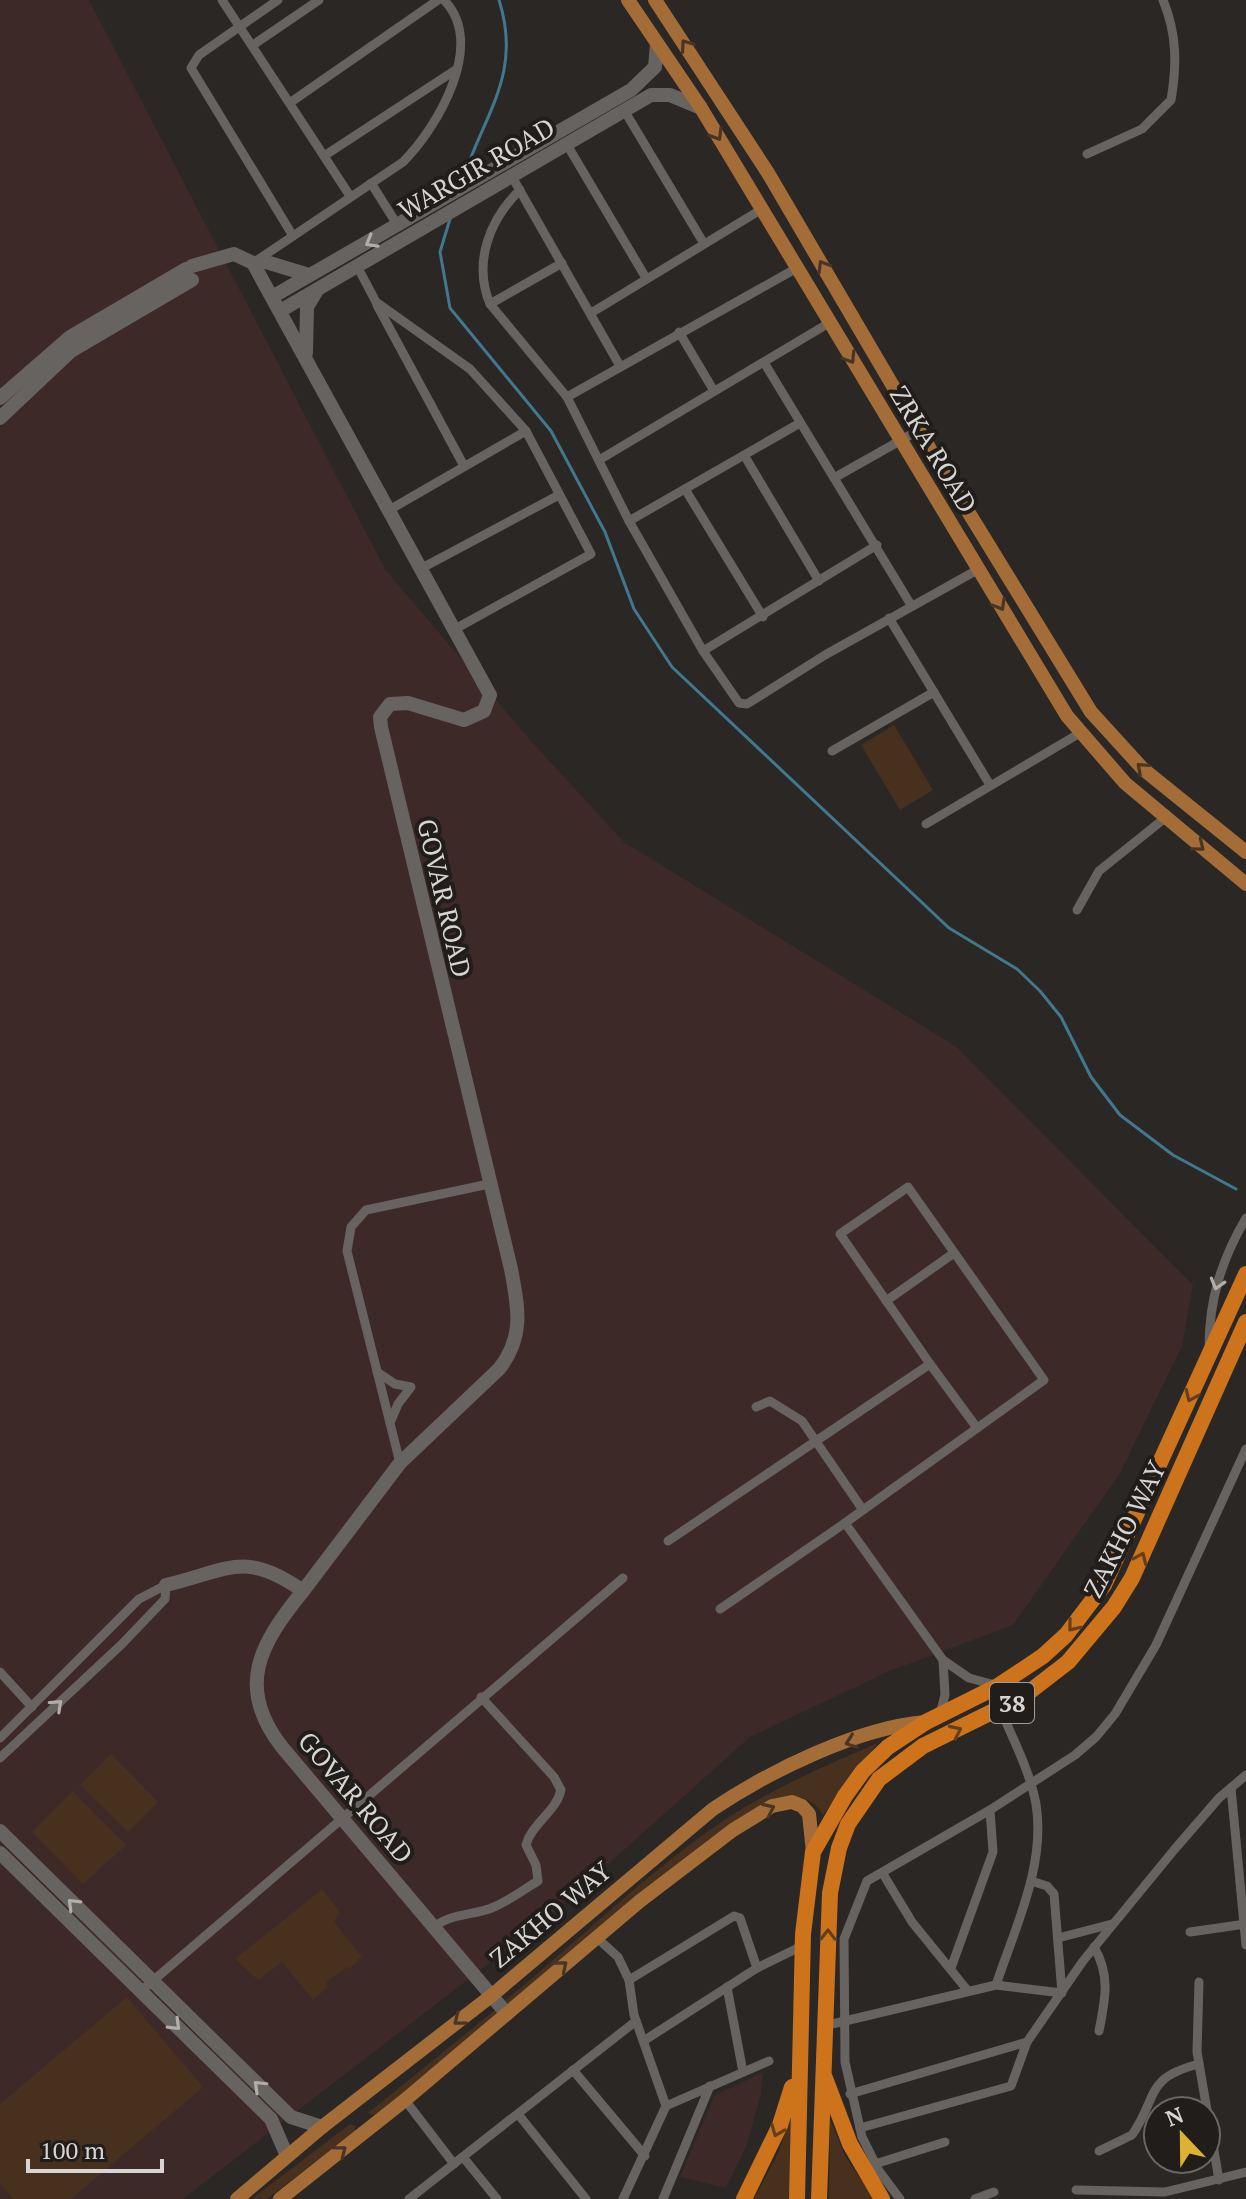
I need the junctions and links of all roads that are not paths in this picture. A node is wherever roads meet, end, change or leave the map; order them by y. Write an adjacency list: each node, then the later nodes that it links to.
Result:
1 (222, 0): 8 (street)
2 (278, 0): 8 (street)
3 (319, 0): 10 (street)
4 (441, 0): 11 (street); 13 (street)
5 (628, 0): 9 (main road, ZRKA ROAD)
6 (655, 0): 50 (main road, ZRKA ROAD, one-way to 6)
7 (1163, 0): 17 (street)
8 (241, 27): 10 (street); 25 (street)
9 (657, 44): 12 (street, WARGIR ROAD); 14 (main road, ZRKA ROAD)
10 (253, 45): 13 (street)
11 (457, 69): 18 (street); 20 (street)
12 (637, 95): 14 (street); 15 (street, WARGIR ROAD); 24 (street, WARGIR ROAD)
13 (291, 102): 18 (street)
14 (701, 108): 23 (main road, ZRKA ROAD, one-way to 23)
15 (624, 110): 16 (street, WARGIR ROAD); 26 (street)
16 (566, 143): 19 (street, WARGIR ROAD); 33 (street)
17 (1087, 154)
18 (324, 156): 22 (street)
19 (511, 175): 21 (street); 29 (street, WARGIR ROAD)
20 (371, 183): 22 (street); 24 (street)
21 (520, 190): 28 (street); 37 (street)
22 (350, 196): 25 (street)
23 (762, 209): 26 (street); 30 (main road, ZRKA ROAD)
24 (398, 226): 32 (street, WARGIR ROAD, one-way to 32)
25 (293, 236): 27 (street)
26 (703, 242): 33 (street)
27 (253, 263): 31 (street); 32 (street); 35 (street, GOVAR ROAD)
28 (562, 263): 37 (street); 39 (street)
29 (357, 266): 34 (street, WARGIR ROAD); 36 (street)
30 (797, 268): 40 (main road, ZRKA ROAD); 41 (street)
31 (192, 273): 47 (street); 48 (street)
32 (309, 275): 35 (street, WARGIR ROAD)
33 (646, 278): 39 (street)
34 (318, 289): 38 (street, WARGIR ROAD); 42 (street)
35 (272, 297): 38 (street, GOVAR ROAD)
36 (376, 302): 51 (street); 55 (street)
37 (490, 304): 46 (street)
38 (280, 311): 42 (street, GOVAR ROAD)
39 (591, 313): 44 (street)
40 (829, 323): 43 (street); 52 (main road, ZRKA ROAD, one-way to 52)
41 (679, 332): 44 (street); 45 (street)
42 (306, 357): 59 (street, GOVAR ROAD)
43 (765, 364): 45 (street); 49 (street)
44 (620, 366): 46 (street)
45 (714, 391): 54 (street)
46 (567, 397): 54 (street)
47 (0, 398)
48 (0, 418)
49 (800, 423): 53 (street); 56 (street)
50 (919, 430): 52 (street); 76 (main road, ZRKA ROAD, one-way to 50)
51 (526, 431): 55 (street); 58 (street)
52 (900, 440): 56 (street); 63 (main road, ZRKA ROAD)
53 (744, 455): 57 (street); 64 (street)
54 (599, 460): 60 (street)
55 (464, 466): 59 (street)
56 (834, 478): 61 (street)
57 (685, 489): 60 (street); 66 (street)
58 (559, 495): 62 (street); 68 (street)
59 (391, 509): 62 (street, GOVAR ROAD)
60 (629, 521): 69 (street)
61 (877, 545): 64 (street); 65 (street)
62 (422, 568): 68 (street, GOVAR ROAD)
63 (979, 569): 65 (street); 71 (main road, ZRKA ROAD, one-way to 71)
64 (819, 581): 66 (street)
65 (911, 605): 67 (street)
66 (763, 617): 69 (street)
67 (889, 618): 69 (street); 70 (street)
68 (457, 628): 79 (street, GOVAR ROAD)
69 (703, 651)
70 (934, 692): 72 (street); 73 (street)
71 (1080, 733): 73 (street); 74 (main road, ZRKA ROAD)
72 (832, 751)
73 (990, 785): 75 (street)
74 (1165, 818): 77 (main road, ZRKA ROAD, one-way to 77); 78 (street)
75 (926, 824)
76 (1246, 852)
77 (1246, 884)
78 (1077, 910)
79 (490, 1179): 88 (street); 94 (street, GOVAR ROAD)
80 (1246, 1218): 86 (street, one-way to 86)
81 (954, 1253): 83 (street); 83 (street); 91 (street)
82 (1246, 1274): 84 (highway, ZAKHO WAY / 38)
83 (886, 1301): 87 (street)
84 (1240, 1303): 86 (highway, ZAKHO WAY / 38)
85 (1246, 1322): 107 (highway, ZAKHO WAY / 38, one-way to 85)
86 (1210, 1355): 104 (highway, ZAKHO WAY / 38, one-way to 104)
87 (930, 1364): 91 (street); 92 (street)
88 (375, 1370): 90 (street); 90 (street)
89 (756, 1407): 92 (street)
90 (390, 1423): 94 (street)
91 (977, 1428): 95 (street)
92 (816, 1441): 95 (street); 97 (street)
93 (1246, 1449): 112 (street)
94 (400, 1463): 100 (street, GOVAR ROAD)
95 (863, 1510): 96 (street)
96 (845, 1523): 101 (street); 102 (street)
97 (668, 1541)
98 (623, 1578): 105 (street)
99 (166, 1585): 100 (street); 106 (street); 110 (street, one-way to 99)
100 (303, 1591): 115 (street, GOVAR ROAD)
101 (720, 1609)
102 (943, 1660): 104 (street); 108 (street)
103 (0, 1672): 106 (street)
104 (998, 1686): 108 (highway, ZAKHO WAY / 38)
105 (481, 1697): 115 (street); 123 (street)
106 (32, 1707): 109 (street)
107 (1001, 1710): 112 (street); 133 (highway, ZAKHO WAY / 38, one-way to 107)
108 (933, 1718): 117 (highway, ZAKHO WAY / 38); 141 (main road, ZAKHO WAY / 38, one-way to 141)
109 (0, 1738)
110 (0, 1758)
111 (1246, 1775): 113 (street)
112 (1031, 1783): 114 (street); 120 (street)
113 (1231, 1788): 121 (street); 122 (street)
114 (990, 1810): 119 (street); 132 (street)
115 (343, 1816): 123 (street, GOVAR ROAD); 137 (street)
116 (0, 1831): 137 (street, one-way to 116)
117 (813, 1852): 125 (main road, ZAKHO WAY / 38, one-way to 117); 126 (highway, ZAKHO WAY / 38)
118 (0, 1853): 137 (street)
119 (883, 1874): 132 (street); 144 (street)
120 (1031, 1881): 127 (street); 136 (street)
121 (1113, 1924): 127 (street); 129 (street)
122 (1245, 1924): 124 (street); 128 (street)
123 (434, 1927): 141 (street, GOVAR ROAD)
124 (1190, 1932)
125 (596, 1937): 134 (street); 142 (main road, ZAKHO WAY / 38, one-way to 125)
126 (803, 1938): 130 (street); 131 (highway, ZAKHO WAY / 38)
127 (1058, 1938): 140 (street)
128 (1246, 1945)
129 (1094, 1947): 140 (street); 146 (street)
130 (757, 1968): 134 (street); 138 (street)
131 (802, 1968): 133 (highway); 149 (highway, ZAKHO WAY / 38)
132 (951, 1968): 139 (street)
133 (827, 1971): 145 (highway, ZAKHO WAY / 38)
134 (629, 1980): 143 (street)
135 (1199, 1982): 151 (street)
136 (996, 1985): 139 (street); 140 (street)
137 (146, 1986): 160 (street)
138 (727, 1987): 147 (street); 154 (street)
139 (968, 1991): 144 (street)
140 (1062, 1993): 148 (street)
141 (491, 1996): 142 (street, GOVAR ROAD); 158 (main road, ZAKHO WAY / 38, one-way to 158)
142 (507, 2014): 157 (main road, ZAKHO WAY / 38)
143 (636, 2021): 147 (street); 153 (street)
144 (843, 2023): 145 (street); 156 (street)
145 (823, 2026): 152 (highway, ZAKHO WAY / 38)
146 (1099, 2031)
147 (645, 2040): 159 (street)
148 (1027, 2042): 156 (street); 164 (street)
149 (798, 2058): 183 (highway, one-way to 183); 184 (highway)
150 (769, 2061): 154 (street)
151 (1199, 2064): 166 (street); 173 (street)
152 (822, 2069): 185 (highway, ZAKHO WAY); 186 (highway)
153 (573, 2070): 161 (street); 168 (street)
154 (743, 2072): 155 (street)
155 (710, 2086): 159 (street); 182 (street)
156 (850, 2094): 164 (street)
157 (405, 2100): 163 (main road, ZAKHO WAY / 38); 170 (street)
158 (352, 2105): 162 (main road, ZAKHO WAY / 38); 163 (main road)
159 (666, 2106): 168 (street)
160 (276, 2114): 162 (street); 167 (street)
161 (518, 2114): 169 (street); 180 (street)
162 (322, 2127): 167 (main road, ZAKHO WAY / 38)
163 (371, 2128): 177 (main road, ZAKHO WAY / 38, one-way to 163)
164 (860, 2128): 171 (street)
165 (945, 2142): 171 (street)
166 (1099, 2151)
167 (287, 2156): 176 (main road, ZAKHO WAY / 38)
168 (645, 2156): 181 (street)
169 (463, 2157): 170 (street); 179 (street)
170 (454, 2164): 178 (street)
171 (875, 2164): 187 (street)
172 (1246, 2172): 173 (street)
173 (1219, 2180): 174 (street)
174 (1076, 2190)
175 (994, 2192): 188 (street)
176 (237, 2199)
177 (280, 2199)
178 (409, 2199)
179 (497, 2199)
180 (586, 2199)
181 (623, 2199)
182 (663, 2199)
183 (744, 2199)
184 (797, 2199)
185 (819, 2199)
186 (882, 2199)
187 (900, 2199)
188 (975, 2199)

